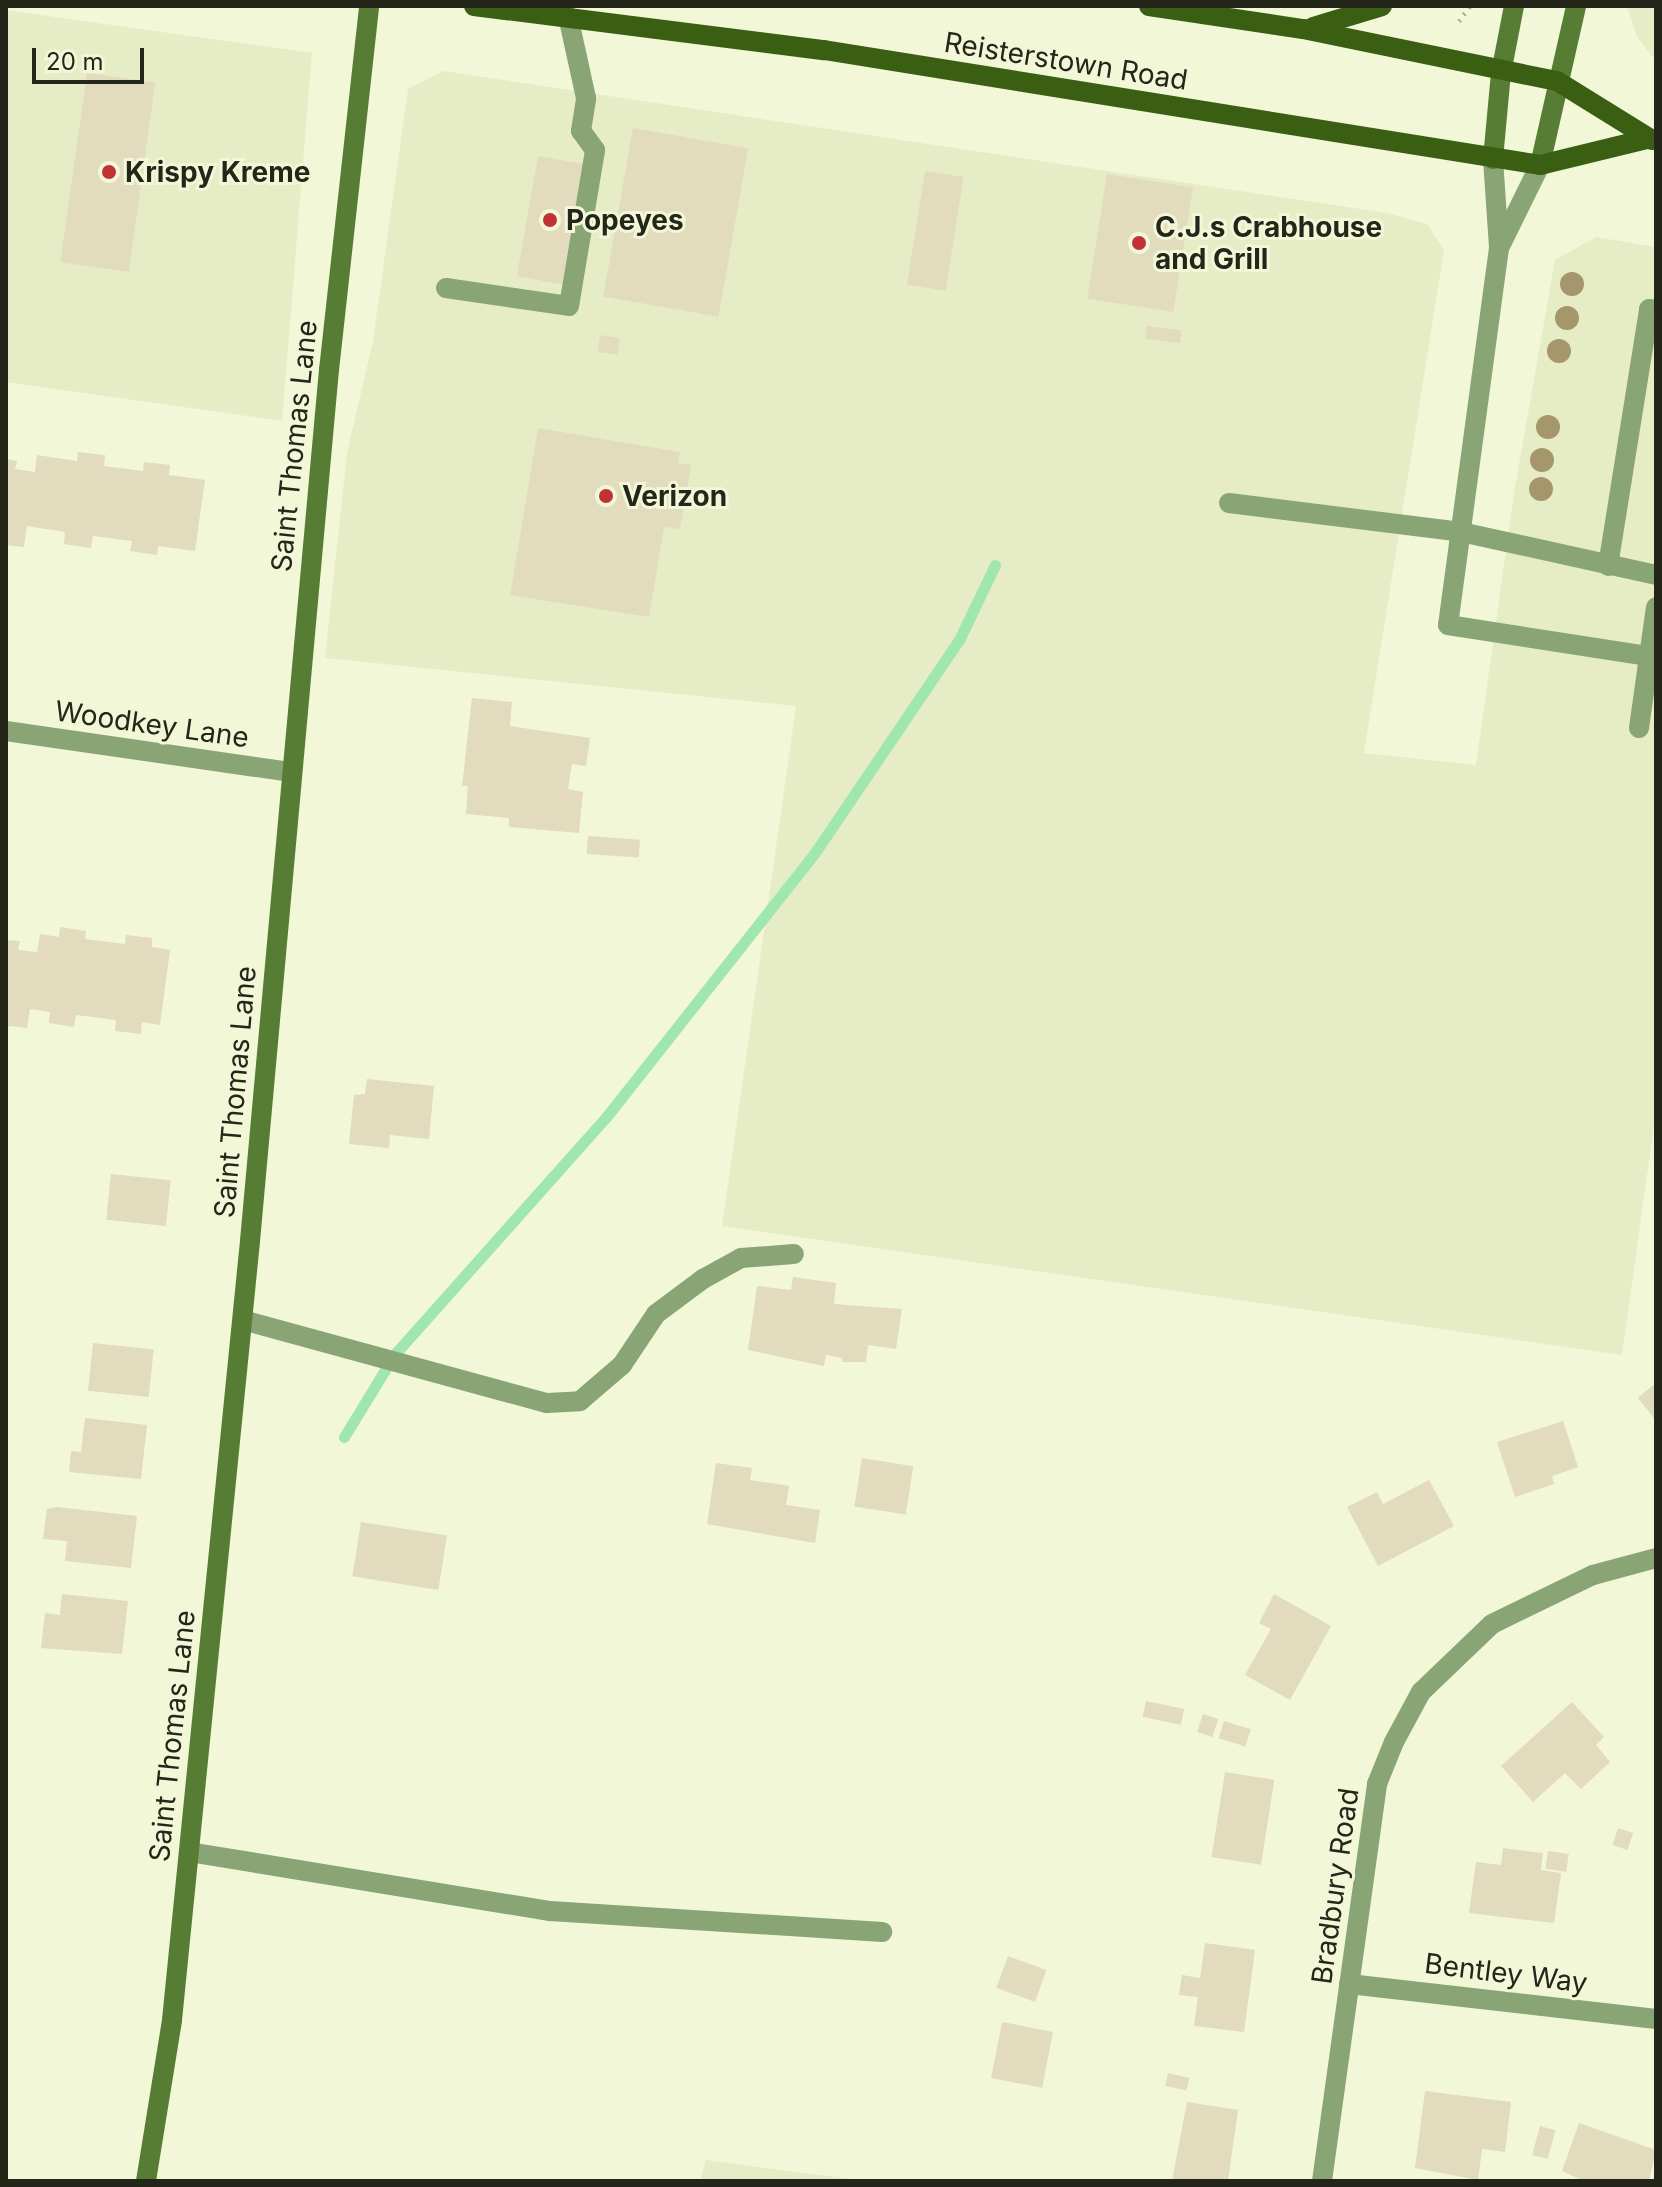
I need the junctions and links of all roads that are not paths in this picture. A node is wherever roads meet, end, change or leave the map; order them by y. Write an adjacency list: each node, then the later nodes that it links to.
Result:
1 (369, 6): 25 (street, Saint Thomas Lane)
2 (474, 6): 7 (main road, Reisterstown Road)
3 (1149, 6): 8 (main road, Reisterstown Road)
4 (1382, 6): 8 (main road)
5 (1514, 6): 9 (street)
6 (1576, 6): 10 (street)
7 (568, 16): 12 (main road, Reisterstown Road); 15 (street)
8 (1303, 29): 9 (main road, Reisterstown Road)
9 (1501, 73): 10 (main road, Reisterstown Road); 12 (street)
10 (1557, 81): 11 (main road, Reisterstown Road); 13 (street)
11 (1651, 140): 13 (main road, Reisterstown Road)
12 (1493, 159): 13 (main road, Reisterstown Road); 14 (street)
13 (1540, 165): 14 (street)
14 (1499, 248): 18 (street)
15 (446, 288)
16 (1656, 310): 19 (street)
17 (1229, 503): 18 (street)
18 (1461, 532): 19 (street); 22 (street)
19 (1608, 566): 20 (street)
20 (1656, 575)
21 (1656, 607): 22 (street)
22 (1649, 656): 23 (street)
23 (1639, 728)
24 (6, 731): 25 (street, Woodkey Lane)
25 (290, 772): 27 (street, Saint Thomas Lane)
26 (794, 1254): 27 (street)
27 (243, 1320): 29 (street, Saint Thomas Lane)
28 (1656, 1558): 31 (street, Bradbury Road)
29 (189, 1852): 30 (street); 33 (street, Saint Thomas Lane)
30 (882, 1932)
31 (1349, 1984): 32 (street, Bentley Way); 34 (street, Bradbury Road)
32 (1656, 2019)
33 (146, 2181)
34 (1322, 2181)

